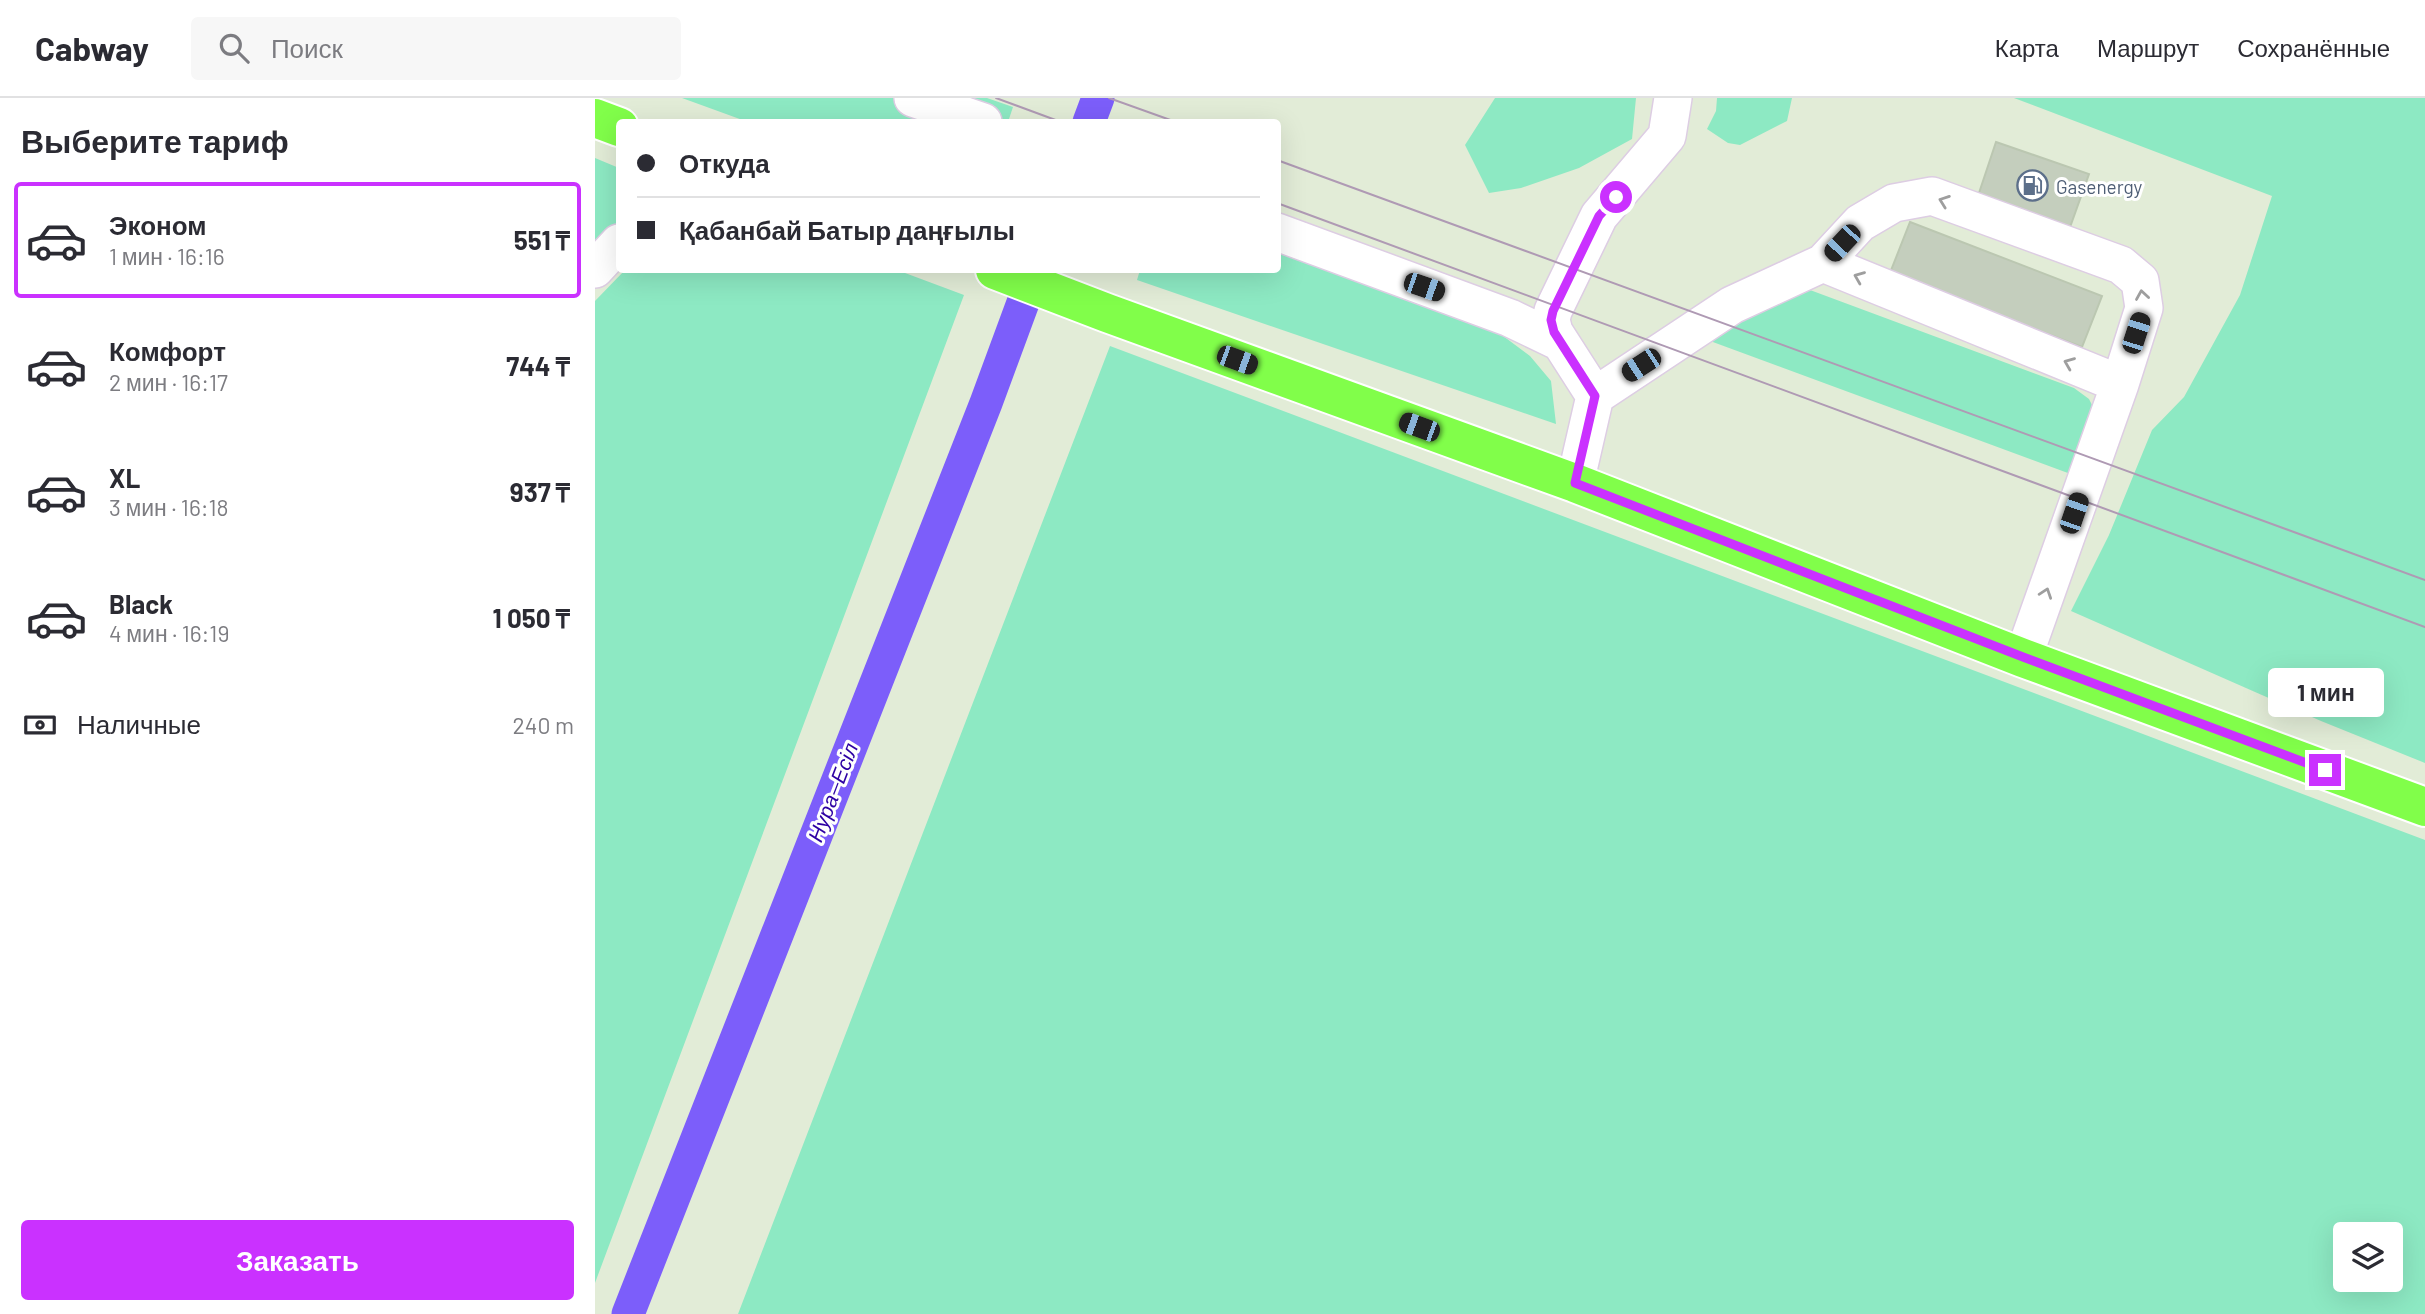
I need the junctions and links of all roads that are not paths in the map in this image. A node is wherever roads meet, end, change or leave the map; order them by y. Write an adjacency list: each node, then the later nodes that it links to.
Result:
1 (913, 98): 4 (street)
2 (1673, 98): 11 (street)
3 (595, 118): 5 (main road)
4 (974, 119)
5 (616, 126)
6 (1281, 233): 11 (street)
7 (616, 246): 9 (street)
8 (1823, 263): 12 (street, one-way to 8); 12 (street, one-way to 8); 13 (street)
9 (595, 269)
10 (1003, 273): 14 (main road)
11 (1560, 342): 13 (street)
12 (2120, 384): 15 (street, one-way to 12)
13 (1595, 396): 14 (street)
14 (1575, 483): 15 (main road)
15 (2023, 657): 16 (main road)
16 (2425, 807)

